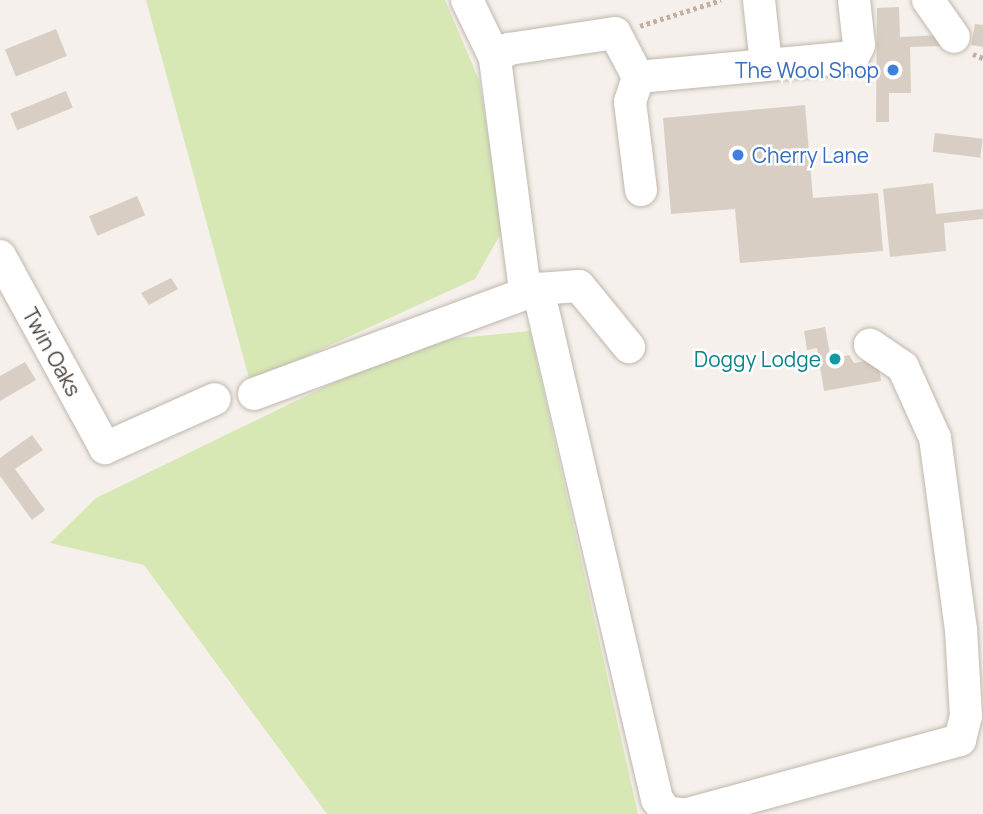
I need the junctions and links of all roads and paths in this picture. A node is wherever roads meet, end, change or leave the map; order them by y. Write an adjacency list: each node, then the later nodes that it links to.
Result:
1 (467, 0): 8 (street)
2 (721, 0): 6 (path)
3 (759, 0): 9 (street)
4 (854, 0): 9 (street)
5 (928, 0): 7 (street)
6 (615, 33): 8 (street); 10 (street)
7 (954, 37)
8 (495, 58): 13 (street)
9 (766, 64): 10 (street)
10 (638, 77): 11 (street)
11 (641, 190)
12 (0, 256): 17 (street, Twin Oaks)
13 (532, 289): 15 (street); 16 (street); 18 (street)
14 (870, 345): 19 (street)
15 (629, 347)
16 (254, 394)
17 (215, 400)
18 (681, 814)
19 (688, 814)

